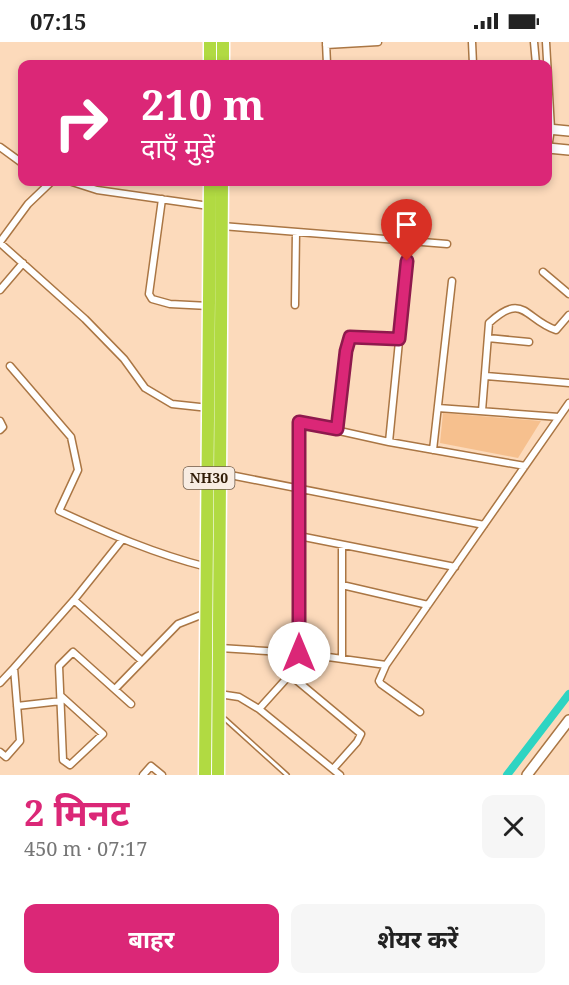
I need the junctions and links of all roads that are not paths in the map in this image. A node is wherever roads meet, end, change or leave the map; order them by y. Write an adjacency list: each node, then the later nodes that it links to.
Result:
1 (210, 42): 8 (highway)
2 (223, 42): 9 (highway)
3 (378, 42): 7 (street)
4 (472, 42): 11 (street)
5 (534, 42): 12 (street)
6 (546, 42): 13 (street)
7 (326, 43): 10 (street)
8 (210, 60)
9 (223, 60)
10 (327, 60)
11 (473, 60)
12 (536, 60)
13 (547, 60)
14 (552, 129): 15 (street)
15 (569, 131)
16 (0, 147): 19 (street)
17 (552, 148): 18 (street)
18 (569, 150)
19 (18, 160)
20 (47, 186): 29 (street)
21 (84, 186): 24 (street)
22 (210, 186): 25 (highway, NH30)
23 (222, 186): 26 (highway, NH30)
24 (162, 200): 25 (street); 37 (street)
25 (210, 206): 37 (highway, NH30)
26 (222, 226): 27 (street); 56 (highway, NH30)
27 (296, 232): 28 (street); 36 (street)
28 (409, 241): 30 (street); 40 (street)
29 (0, 242): 31 (street)
30 (447, 244)
31 (23, 263): 34 (street); 46 (street)
32 (543, 272): 35 (street)
33 (452, 281): 47 (street)
34 (0, 290)
35 (569, 294)
36 (295, 305)
37 (210, 306): 46 (highway, NH30)
38 (569, 315): 39 (street)
39 (488, 338): 41 (street); 43 (street)
40 (399, 339): 51 (street); 53 (street)
41 (529, 342)
42 (10, 366): 60 (street)
43 (486, 376): 44 (street); 48 (street)
44 (569, 383)
45 (569, 403): 49 (street)
46 (209, 408): 62 (highway, NH30)
47 (438, 408): 48 (street); 54 (street)
48 (483, 411): 49 (street)
49 (559, 417): 55 (street)
50 (0, 421): 52 (street)
51 (337, 429): 53 (street); 57 (street)
52 (0, 430)
53 (389, 442): 54 (street)
54 (433, 450): 55 (street)
55 (525, 466): 58 (street)
56 (219, 473): 57 (street); 68 (highway, NH30)
57 (299, 489): 58 (street); 59 (street)
58 (484, 525): 63 (street)
59 (299, 536): 61 (street); 69 (street)
60 (122, 540): 62 (street); 65 (street)
61 (342, 544): 63 (street); 64 (street)
62 (207, 567): 67 (highway, NH30)
63 (455, 567): 66 (street)
64 (342, 585): 66 (street); 70 (street)
65 (74, 600): 71 (street); 73 (street)
66 (428, 605): 72 (street)
67 (206, 613): 71 (street); 88 (highway, NH30)
68 (219, 648): 69 (street); 76 (highway, NH30)
69 (299, 653): 70 (street)
70 (342, 659): 72 (street)
71 (142, 661): 75 (street)
72 (386, 665): 81 (street)
73 (14, 668): 74 (street); 79 (street)
74 (0, 683)
75 (115, 689): 77 (street); 78 (street)
76 (219, 694): 80 (street); 82 (highway, NH30)
77 (61, 698): 77 (street); 79 (street)
78 (131, 704)
79 (17, 706): 84 (street)
80 (259, 709): 85 (street); 85 (street)
81 (420, 712)
82 (219, 719): 89 (highway, NH30); 90 (lane)
83 (569, 720): 92 (street)
84 (0, 752)
85 (333, 769): 91 (street)
86 (143, 775): 87 (street)
87 (162, 775)
88 (205, 775)
89 (218, 775)
90 (287, 775)
91 (340, 775)
92 (527, 775)

